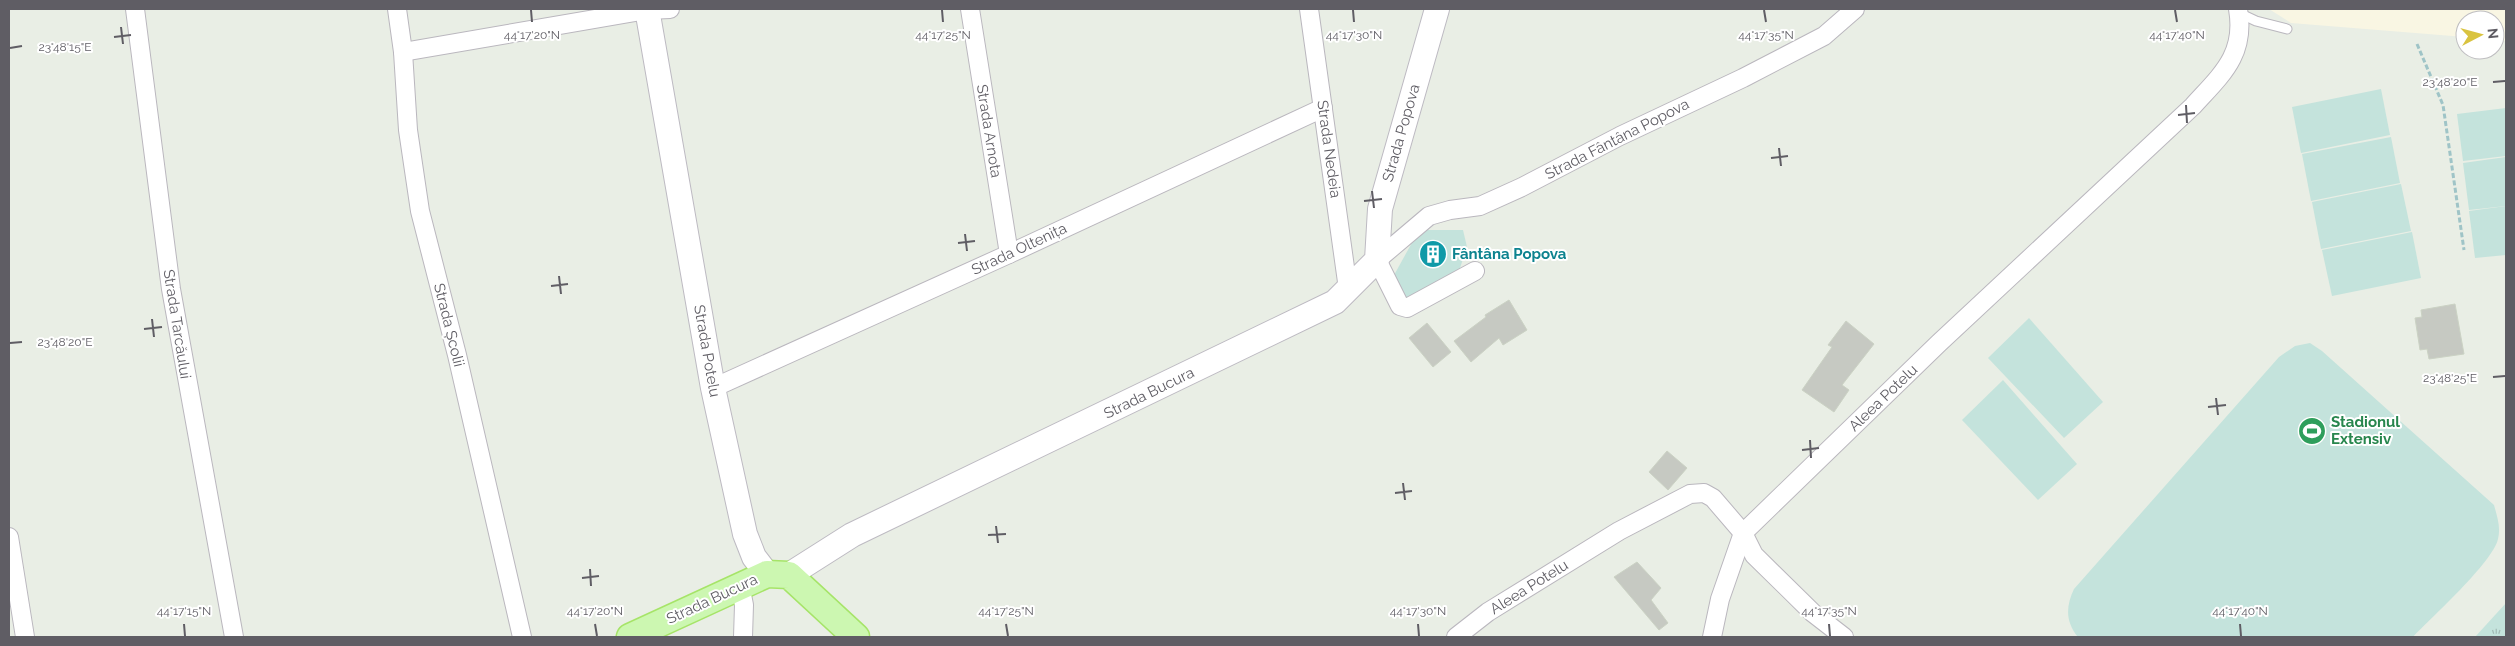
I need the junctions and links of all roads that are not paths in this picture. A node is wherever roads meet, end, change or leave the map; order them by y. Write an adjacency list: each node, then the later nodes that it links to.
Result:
1 (134, 9): 23 (street, Strada Tarcăului)
2 (397, 9): 11 (street, Strada Școlii)
3 (670, 9): 8 (street)
4 (970, 9): 13 (street, Strada Arnota)
5 (1308, 9): 12 (street, Strada Nedeia)
6 (1437, 9): 14 (street, Strada Popova)
7 (1855, 9): 14 (street, Strada Fântâna Popova)
8 (647, 10): 11 (street); 17 (street, Strada Potelu)
9 (2239, 11): 10 (lane); 18 (street, Aleea Potelu)
10 (2287, 30)
11 (403, 52): 24 (street, Strada Școlii)
12 (1323, 108): 13 (street, Strada Oltenița); 16 (street, Strada Nedeia)
13 (1009, 254): 17 (street, Strada Oltenița)
14 (1377, 260): 15 (street); 16 (street, Strada Bucura)
15 (1475, 271)
16 (1348, 289): 20 (street, Strada Bucura)
17 (713, 388): 20 (street, Strada Potelu)
18 (1743, 532): 28 (street, Aleea Potelu); 29 (street); 30 (street)
19 (9, 537): 22 (street)
20 (778, 575): 21 (main road, Strada Bucura); 27 (main road, Strada Potelu)
21 (740, 585): 25 (main road, Strada Bucura); 26 (street)
22 (25, 637)
23 (234, 637)
24 (522, 637)
25 (630, 637)
26 (743, 637)
27 (856, 637)
28 (1456, 637)
29 (1712, 637)
30 (1844, 637)

